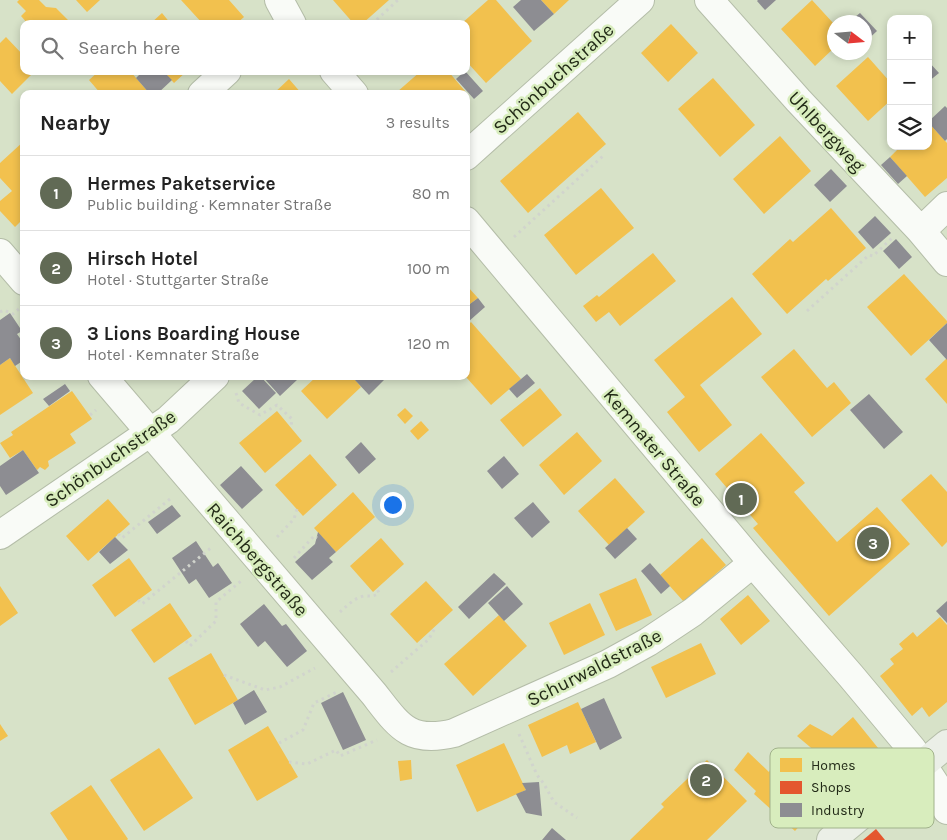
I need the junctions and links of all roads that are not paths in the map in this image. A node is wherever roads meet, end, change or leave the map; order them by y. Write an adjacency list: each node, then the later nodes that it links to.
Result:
1 (640, 0): 7 (street, Schönbuchstraße)
2 (709, 0): 9 (street, Uhlbergweg)
3 (223, 75): 5 (street)
4 (337, 75): 6 (street)
5 (206, 90)
6 (351, 90)
7 (470, 152)
8 (947, 206): 9 (street)
9 (915, 225): 11 (street, Uhlbergweg)
10 (470, 226): 16 (street, Kemnater Straße)
11 (947, 262)
12 (105, 380): 14 (street, Raichbergstraße)
13 (225, 381): 14 (street, Schönbuchstraße)
14 (150, 433): 15 (street, Schönbuchstraße); 17 (street, Raichbergstraße)
15 (0, 535)
16 (752, 563): 17 (street, Schurwaldstraße); 19 (street, Kemnater Straße)
17 (412, 733)
18 (947, 744): 20 (main road)
19 (910, 748)
20 (934, 755)
21 (934, 782): 22 (street, Kemnater Straße)
22 (947, 810)
23 (846, 828): 24 (main road)
24 (831, 840)

